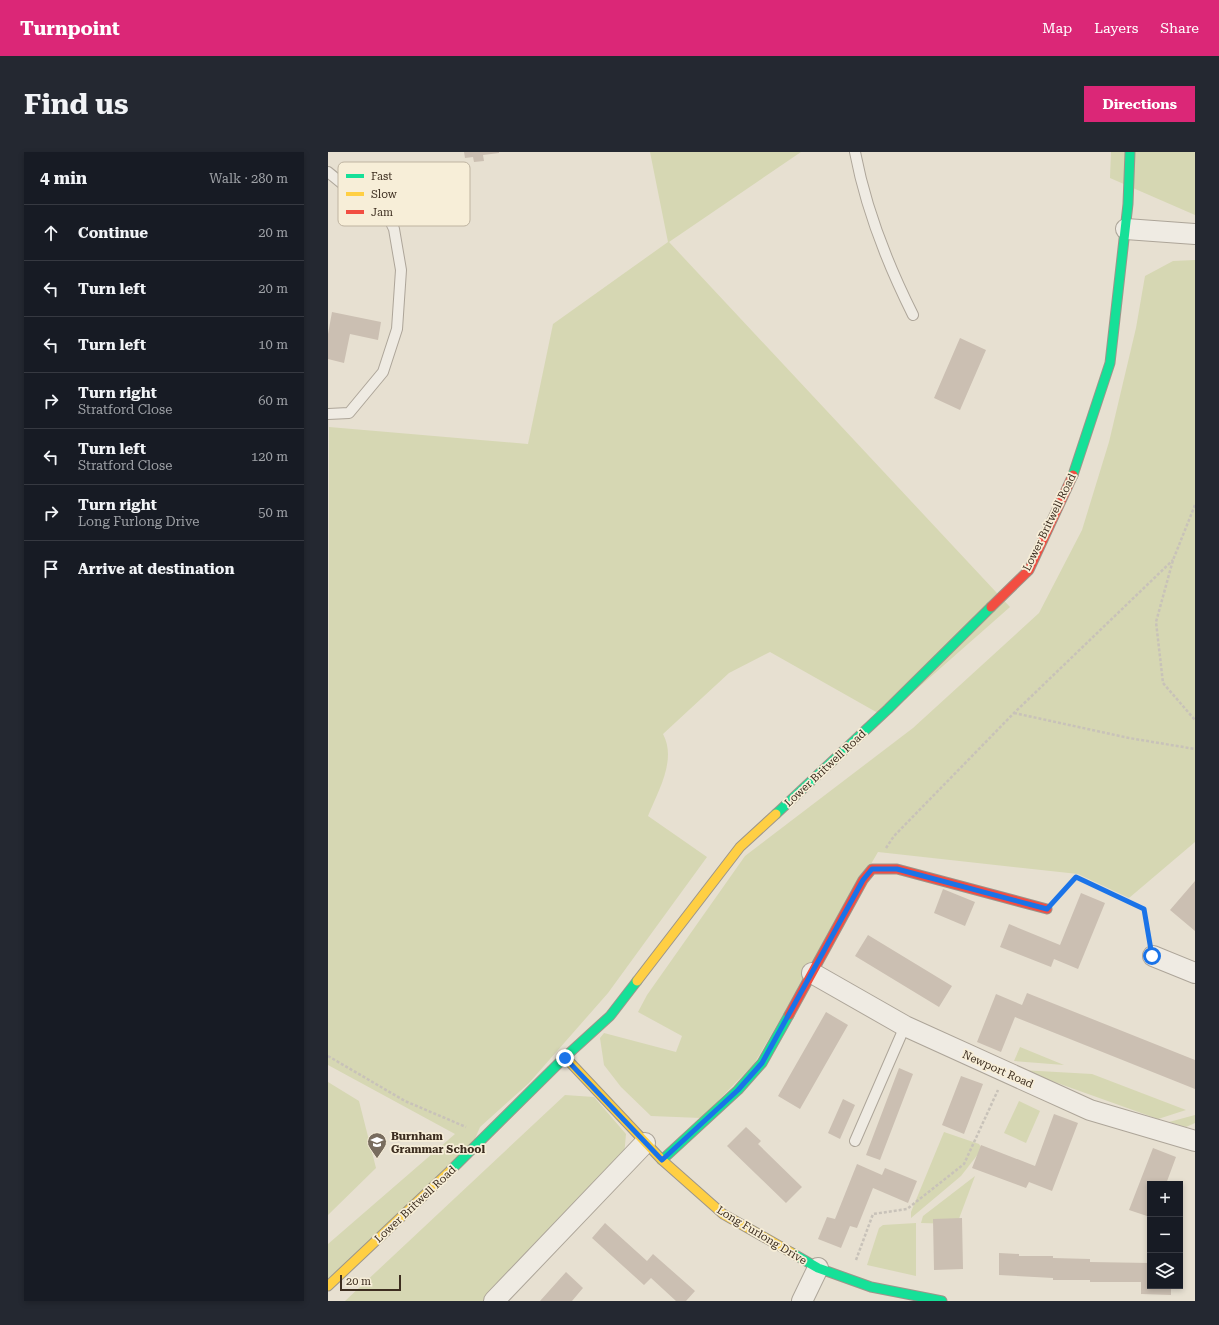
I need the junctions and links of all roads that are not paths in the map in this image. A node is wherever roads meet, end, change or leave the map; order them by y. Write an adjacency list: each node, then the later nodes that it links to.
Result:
1 (856, 152): 8 (lane)
2 (1130, 152): 6 (street, Lower Britwell Road)
3 (328, 172): 4 (lane)
4 (338, 180)
5 (393, 226): 9 (lane)
6 (1126, 229): 7 (street); 15 (street, Lower Britwell Road)
7 (1195, 234)
8 (914, 315)
9 (328, 414)
10 (1047, 909): 13 (street)
11 (1152, 956): 12 (street)
12 (1195, 972)
13 (812, 973): 14 (street, Newport Road); 19 (street)
14 (905, 1026): 16 (street, Newport Road); 18 (lane)
15 (565, 1058): 17 (street, Long Furlong Drive); 21 (street, Lower Britwell Road)
16 (1195, 1141)
17 (646, 1142): 19 (street, Long Furlong Drive); 22 (street)
18 (855, 1142)
19 (662, 1160): 20 (street, Long Furlong Drive)
20 (818, 1268): 23 (street); 24 (street, Long Furlong Drive)
21 (328, 1286)
22 (494, 1301)
23 (802, 1301)
24 (942, 1301)

